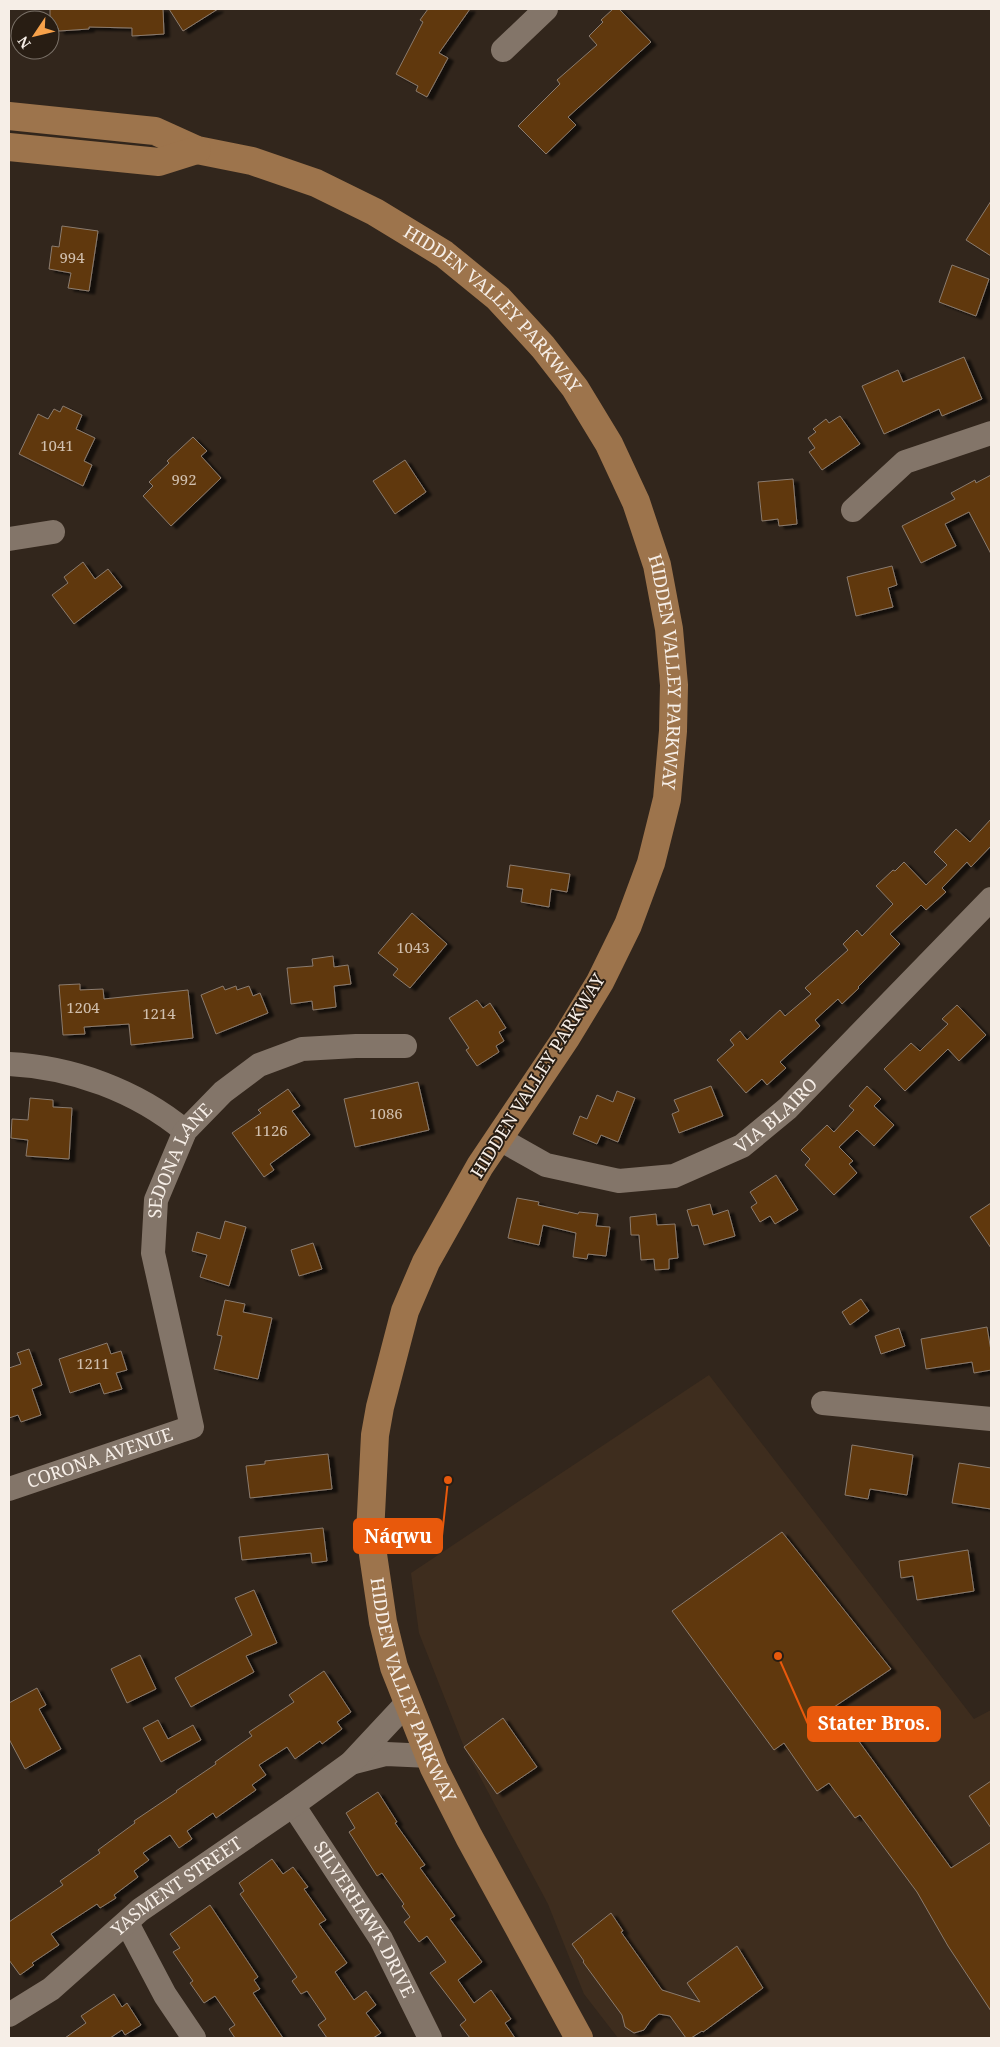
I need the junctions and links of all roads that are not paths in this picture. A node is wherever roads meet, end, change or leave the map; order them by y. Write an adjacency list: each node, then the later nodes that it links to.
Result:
1 (546, 9): 2 (street)
2 (503, 50)
3 (9, 116): 5 (main road, HIDDEN VALLEY PARKWAY)
4 (9, 147): 5 (main road, HIDDEN VALLEY PARKWAY)
5 (197, 150): 14 (main road, HIDDEN VALLEY PARKWAY)
6 (991, 433): 7 (street)
7 (852, 510)
8 (53, 532): 9 (street)
9 (9, 539)
10 (991, 899): 14 (street, VIA BLAIRO)
11 (405, 1046): 13 (street, SEDONA LANE)
12 (9, 1064): 13 (street)
13 (185, 1131): 17 (street, SEDONA LANE)
14 (498, 1138): 19 (main road, HIDDEN VALLEY PARKWAY)
15 (822, 1403): 16 (street)
16 (991, 1419)
17 (192, 1427): 18 (street, CORONA AVENUE)
18 (9, 1489)
19 (407, 1703): 20 (main road, HIDDEN VALLEY PARKWAY); 21 (street, YASMENT STREET)
20 (430, 1756): 21 (street, YASMENT STREET); 27 (main road, HIDDEN VALLEY PARKWAY)
21 (351, 1763): 22 (street, YASMENT STREET)
22 (293, 1805): 23 (street, YASMENT STREET); 26 (street, SILVERHAWK DRIVE)
23 (127, 1923): 24 (street, YASMENT STREET); 25 (street)
24 (9, 2014)
25 (194, 2038)
26 (430, 2038)
27 (579, 2038)

